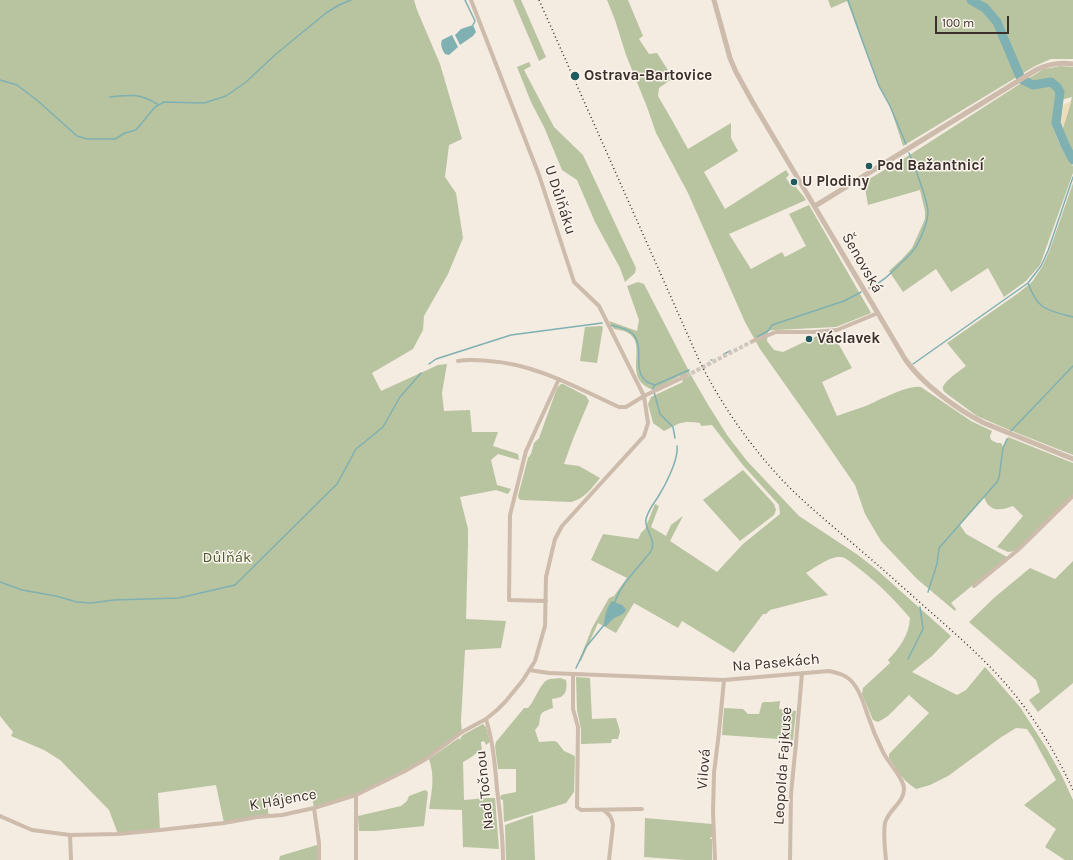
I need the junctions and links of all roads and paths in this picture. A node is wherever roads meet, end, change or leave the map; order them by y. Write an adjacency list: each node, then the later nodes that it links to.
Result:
1 (471, 0): 10 (street, U Důlňáku)
2 (714, 0): 4 (street, Šenovská)
3 (1073, 64): 4 (street)
4 (815, 206): 5 (street, Šenovská)
5 (878, 313): 6 (street); 11 (street, Šenovská)
6 (753, 341)
7 (458, 361): 9 (street)
8 (686, 376): 10 (street)
9 (559, 379): 10 (street); 14 (street)
10 (644, 396): 14 (street)
11 (1073, 459)
12 (1073, 496): 13 (street)
13 (974, 586)
14 (546, 601): 15 (street)
15 (529, 670): 17 (street, Na Pasekách); 19 (street, K Hájence)
16 (802, 673): 18 (street, Na Pasekách); 34 (street, Leopolda Fajkuse); 35 (street, Na Pasekách)
17 (573, 674): 18 (street, Na Pasekách); 22 (street)
18 (724, 680): 33 (street, Vilová)
19 (486, 719): 20 (street, K Hájence); 31 (street, Nad Točnou)
20 (356, 795): 21 (street, K Hájence); 30 (street)
21 (314, 808): 27 (street, K Hájence); 29 (street)
22 (603, 810): 23 (street); 26 (street)
23 (620, 810): 24 (street); 26 (street)
24 (642, 810)
25 (0, 816): 27 (street, K Hájence)
26 (612, 820): 32 (street)
27 (70, 835): 28 (street)
28 (71, 860)
29 (319, 860)
30 (356, 860)
31 (503, 860)
32 (609, 860)
33 (715, 860)
34 (790, 860)
35 (886, 860)

